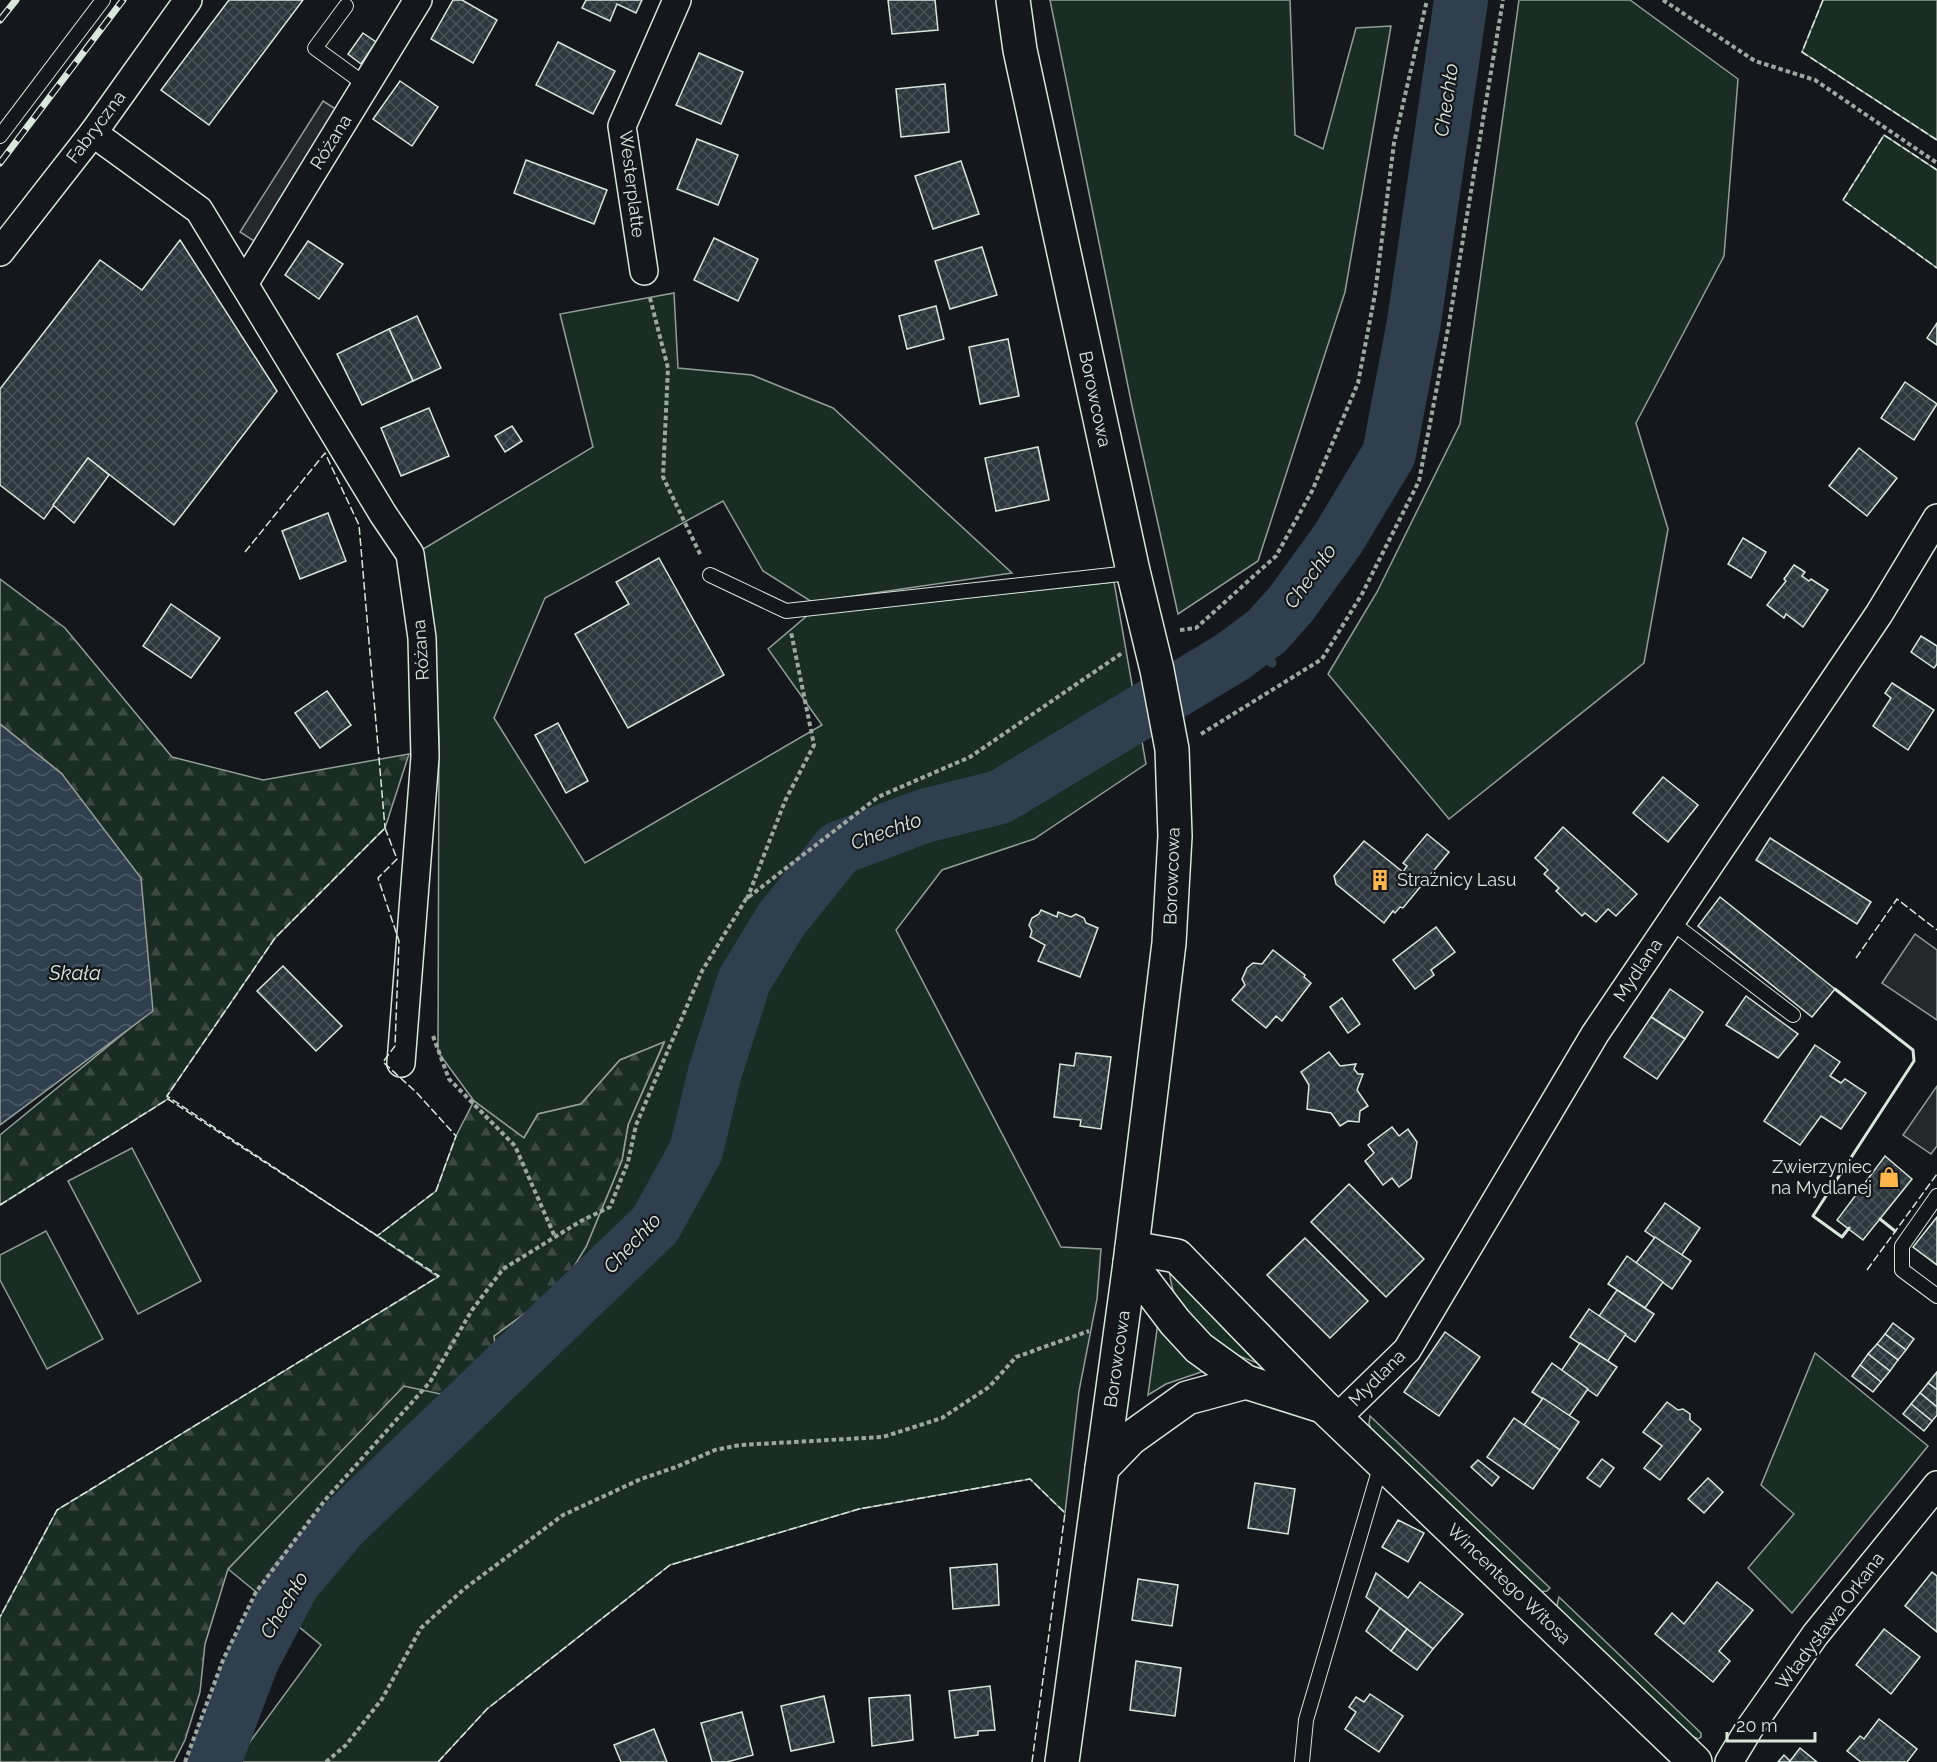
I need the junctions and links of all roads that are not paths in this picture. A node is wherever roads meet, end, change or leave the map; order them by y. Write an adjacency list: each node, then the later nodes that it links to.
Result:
1 (103, 0): 9 (lane)
2 (188, 0): 8 (street, Fabryczna)
3 (418, 0): 7 (street, Różana)
4 (677, 0): 11 (street, Westerplatte)
5 (1013, 0): 14 (street, Borowcowa)
6 (346, 6): 7 (lane)
7 (366, 86): 12 (street, Różana)
8 (93, 133): 10 (street, Fabryczna); 12 (street, Różana)
9 (0, 136)
10 (0, 252)
11 (644, 271)
12 (244, 284): 18 (street, Różana)
13 (1937, 518): 16 (street, Mydlana)
14 (1133, 571): 15 (lane); 20 (street, Borowcowa)
15 (710, 575)
16 (1671, 922): 17 (lane); 25 (street, Mydlana)
17 (1793, 1016)
18 (401, 1063)
19 (1937, 1196): 23 (lane)
20 (1137, 1198): 21 (street, Borowcowa); 22 (street, Wincentego Witosa)
21 (1131, 1256): 22 (street); 24 (street, Wincentego Witosa); 27 (street, Borowcowa)
22 (1177, 1256): 25 (street, Wincentego Witosa)
23 (1937, 1296)
24 (1246, 1382): 25 (street, Wincentego Witosa); 27 (street)
25 (1330, 1412): 26 (street, Wincentego Witosa)
26 (1382, 1462): 30 (lane); 31 (street, Wincentego Witosa)
27 (1102, 1468): 29 (street, Borowcowa)
28 (1937, 1485): 32 (street, Władysława Orkana)
29 (1062, 1762)
30 (1302, 1762)
31 (1695, 1762)
32 (1730, 1762)

